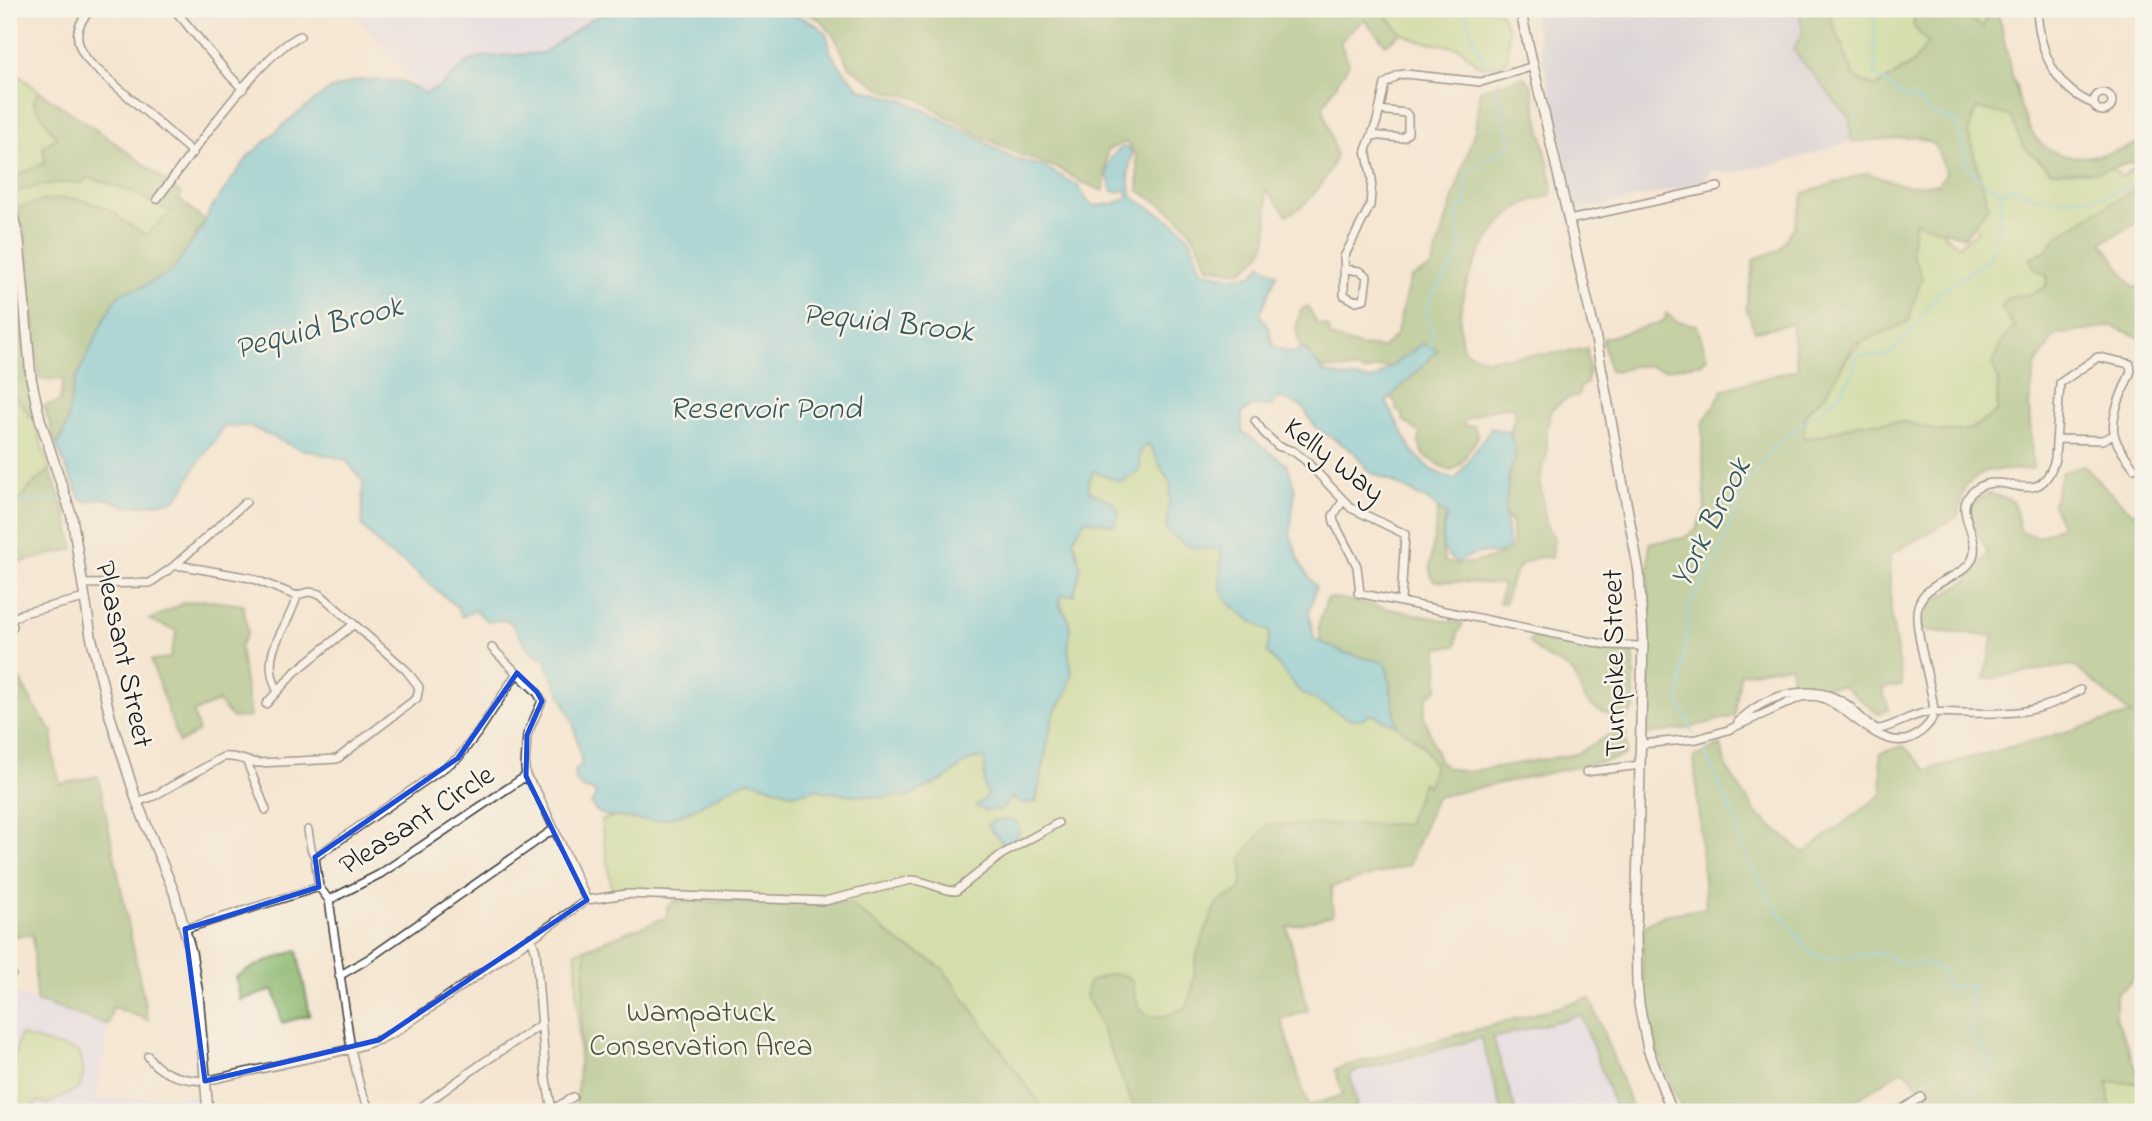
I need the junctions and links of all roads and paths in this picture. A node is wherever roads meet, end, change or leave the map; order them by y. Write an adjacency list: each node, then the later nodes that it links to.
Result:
1 (92, 9): 11 (street)
2 (174, 9): 7 (street)
3 (1520, 9): 6 (main road, Turnpike Street)
4 (2037, 9): 8 (street)
5 (300, 36): 7 (street)
6 (1534, 66): 9 (street); 15 (main road, Turnpike Street)
7 (243, 89): 11 (street)
8 (2094, 104)
9 (1379, 110): 10 (street); 10 (street)
10 (1372, 135): 16 (street)
11 (193, 153): 13 (street)
12 (1718, 187): 15 (street)
13 (157, 199)
14 (9, 202): 24 (main road, Pleasant Street)
15 (1569, 220): 31 (main road, Turnpike Street)
16 (1344, 269): 16 (street)
17 (1255, 421): 21 (street, Kelly Way)
18 (2114, 435): 19 (street); 19 (street); 20 (street)
19 (2056, 439): 37 (street)
20 (2134, 468)
21 (1343, 501): 27 (street, Kelly Way); 27 (street)
22 (246, 502): 23 (street)
23 (174, 566): 24 (street); 25 (street)
24 (83, 584): 26 (main road, Pleasant Street)
25 (297, 596): 29 (street); 34 (street)
26 (85, 598): 28 (street); 44 (main road, Pleasant Street)
27 (1401, 602): 31 (street)
28 (10, 619): 30 (street)
29 (354, 624): 34 (street); 40 (street)
30 (9, 633)
31 (1642, 646): 39 (main road, Turnpike Street)
32 (492, 648): 33 (street, Pleasant Circle)
33 (517, 673): 43 (street, Pleasant Circle); 49 (street, Pleasant Circle)
34 (277, 690): 36 (street)
35 (2080, 690): 37 (street)
36 (266, 704)
37 (1934, 712): 38 (street); 38 (street)
38 (1735, 725): 39 (street)
39 (1640, 744): 41 (main road, Turnpike Street)
40 (247, 762): 44 (street); 45 (street)
41 (1640, 765): 42 (street); 66 (main road, Turnpike Street)
42 (1586, 772)
43 (527, 776): 47 (street, Pleasant Circle); 51 (street, Pleasant Circle)
44 (136, 802): 53 (main road, Pleasant Street)
45 (266, 810)
46 (1058, 823): 52 (street)
47 (554, 829): 52 (street, Pleasant Circle); 55 (street)
48 (308, 830): 49 (street, Pleasant Circle)
49 (315, 857): 50 (street, Pleasant Circle)
50 (319, 887): 51 (street, Pleasant Circle); 53 (street, Pleasant Circle)
51 (330, 900): 55 (street, Pleasant Circle)
52 (587, 900): 54 (street)
53 (185, 929): 59 (main road, Pleasant Street)
54 (531, 937): 56 (street); 57 (street)
55 (339, 976): 57 (street, Pleasant Circle)
56 (542, 1024): 62 (street); 65 (street)
57 (351, 1049): 59 (street); 64 (street, Pleasant Circle)
58 (148, 1056): 59 (street)
59 (205, 1082): 63 (main road, Pleasant Street)
60 (573, 1097): 62 (street)
61 (1921, 1097): 67 (street)
62 (550, 1111)
63 (208, 1112)
64 (371, 1112)
65 (414, 1112)
66 (1672, 1112)
67 (1898, 1112)

